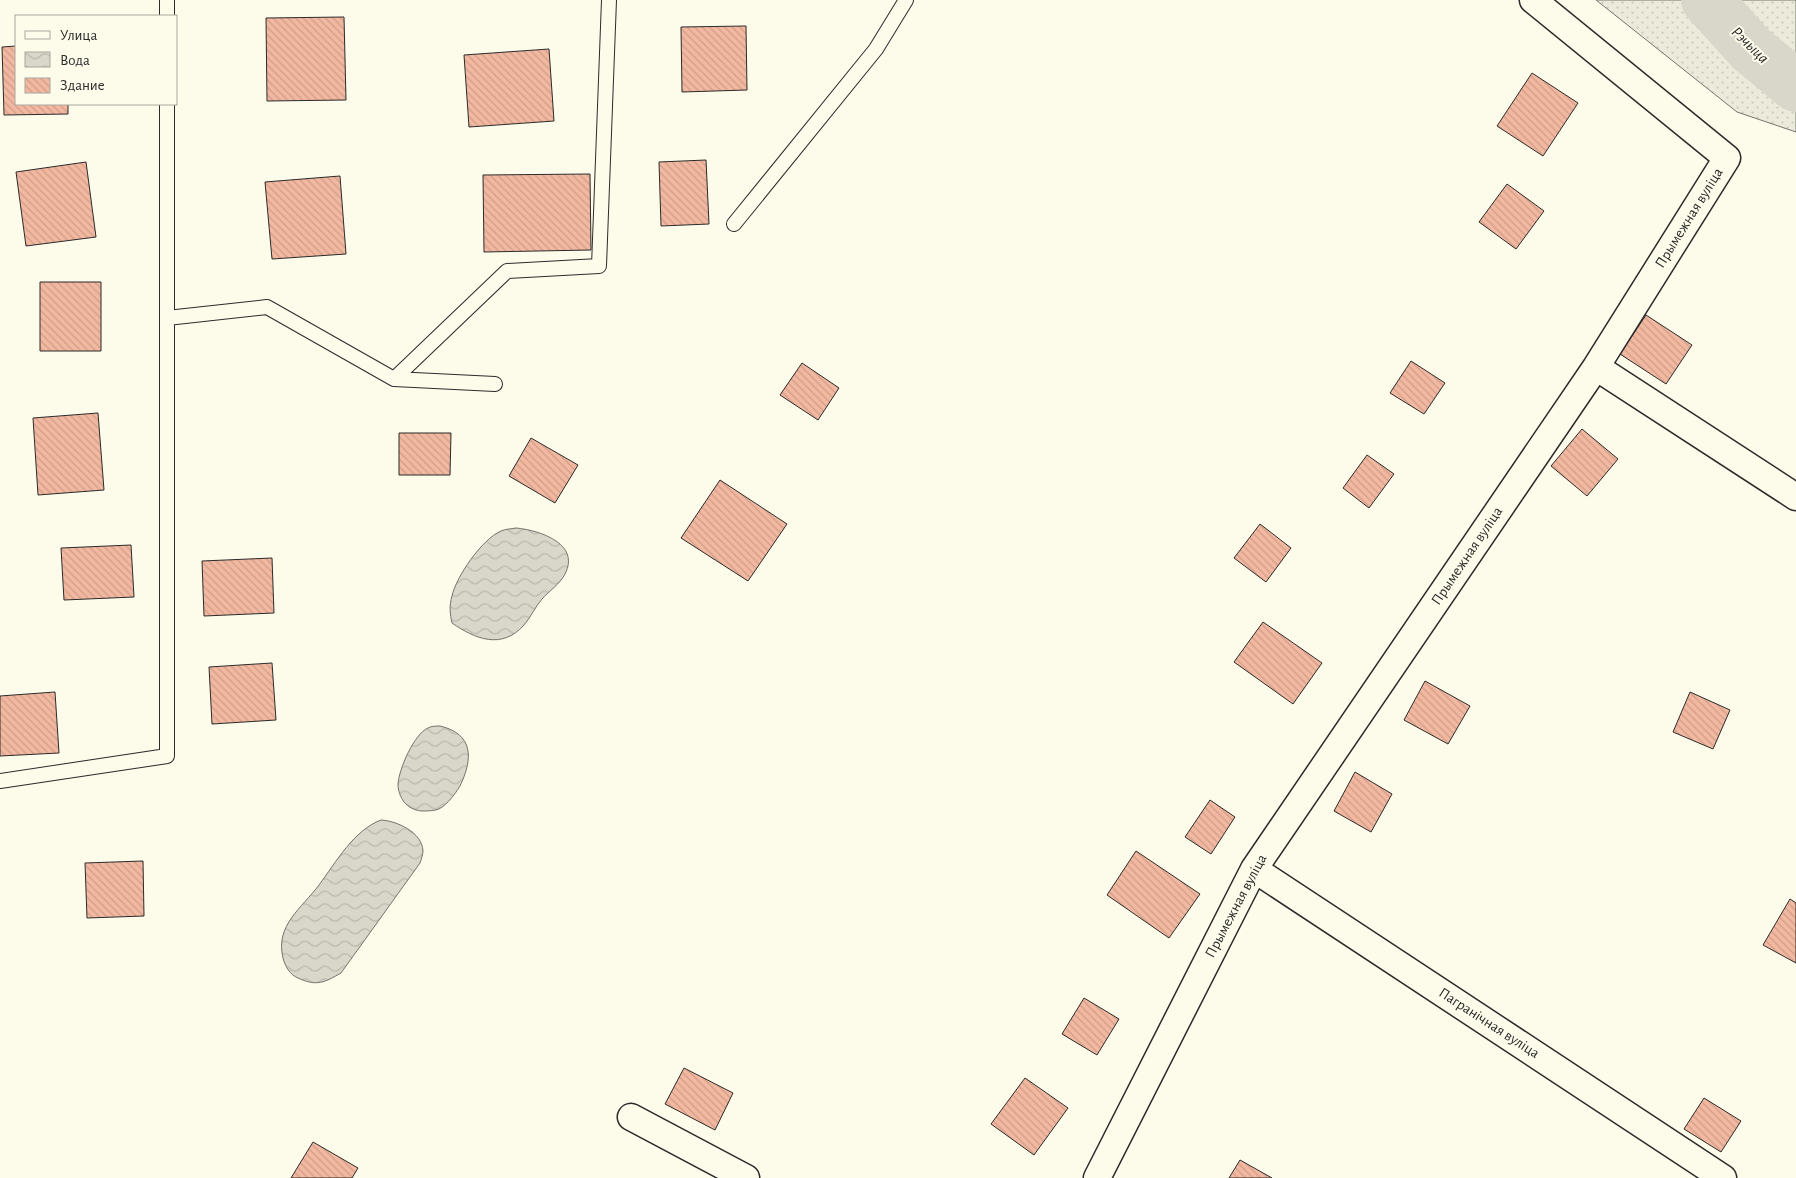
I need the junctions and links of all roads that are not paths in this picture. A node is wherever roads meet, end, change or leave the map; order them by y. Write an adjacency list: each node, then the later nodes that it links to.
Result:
1 (167, 0): 5 (lane)
2 (609, 0): 10 (lane)
3 (906, 0): 7 (lane)
4 (1533, 0): 9 (street, Прымежная вуліца)
5 (167, 15)
6 (167, 105): 8 (lane)
7 (734, 224)
8 (167, 318): 10 (lane); 13 (lane)
9 (1596, 367): 12 (street); 14 (street, Прымежная вуліца)
10 (394, 380): 11 (lane)
11 (495, 384)
12 (1796, 497)
13 (0, 781)
14 (1254, 869): 17 (street, Прымежная вуліца); 18 (street, Пагранічная вуліца)
15 (631, 1117): 16 (street)
16 (746, 1178)
17 (1097, 1178)
18 (1723, 1178)

